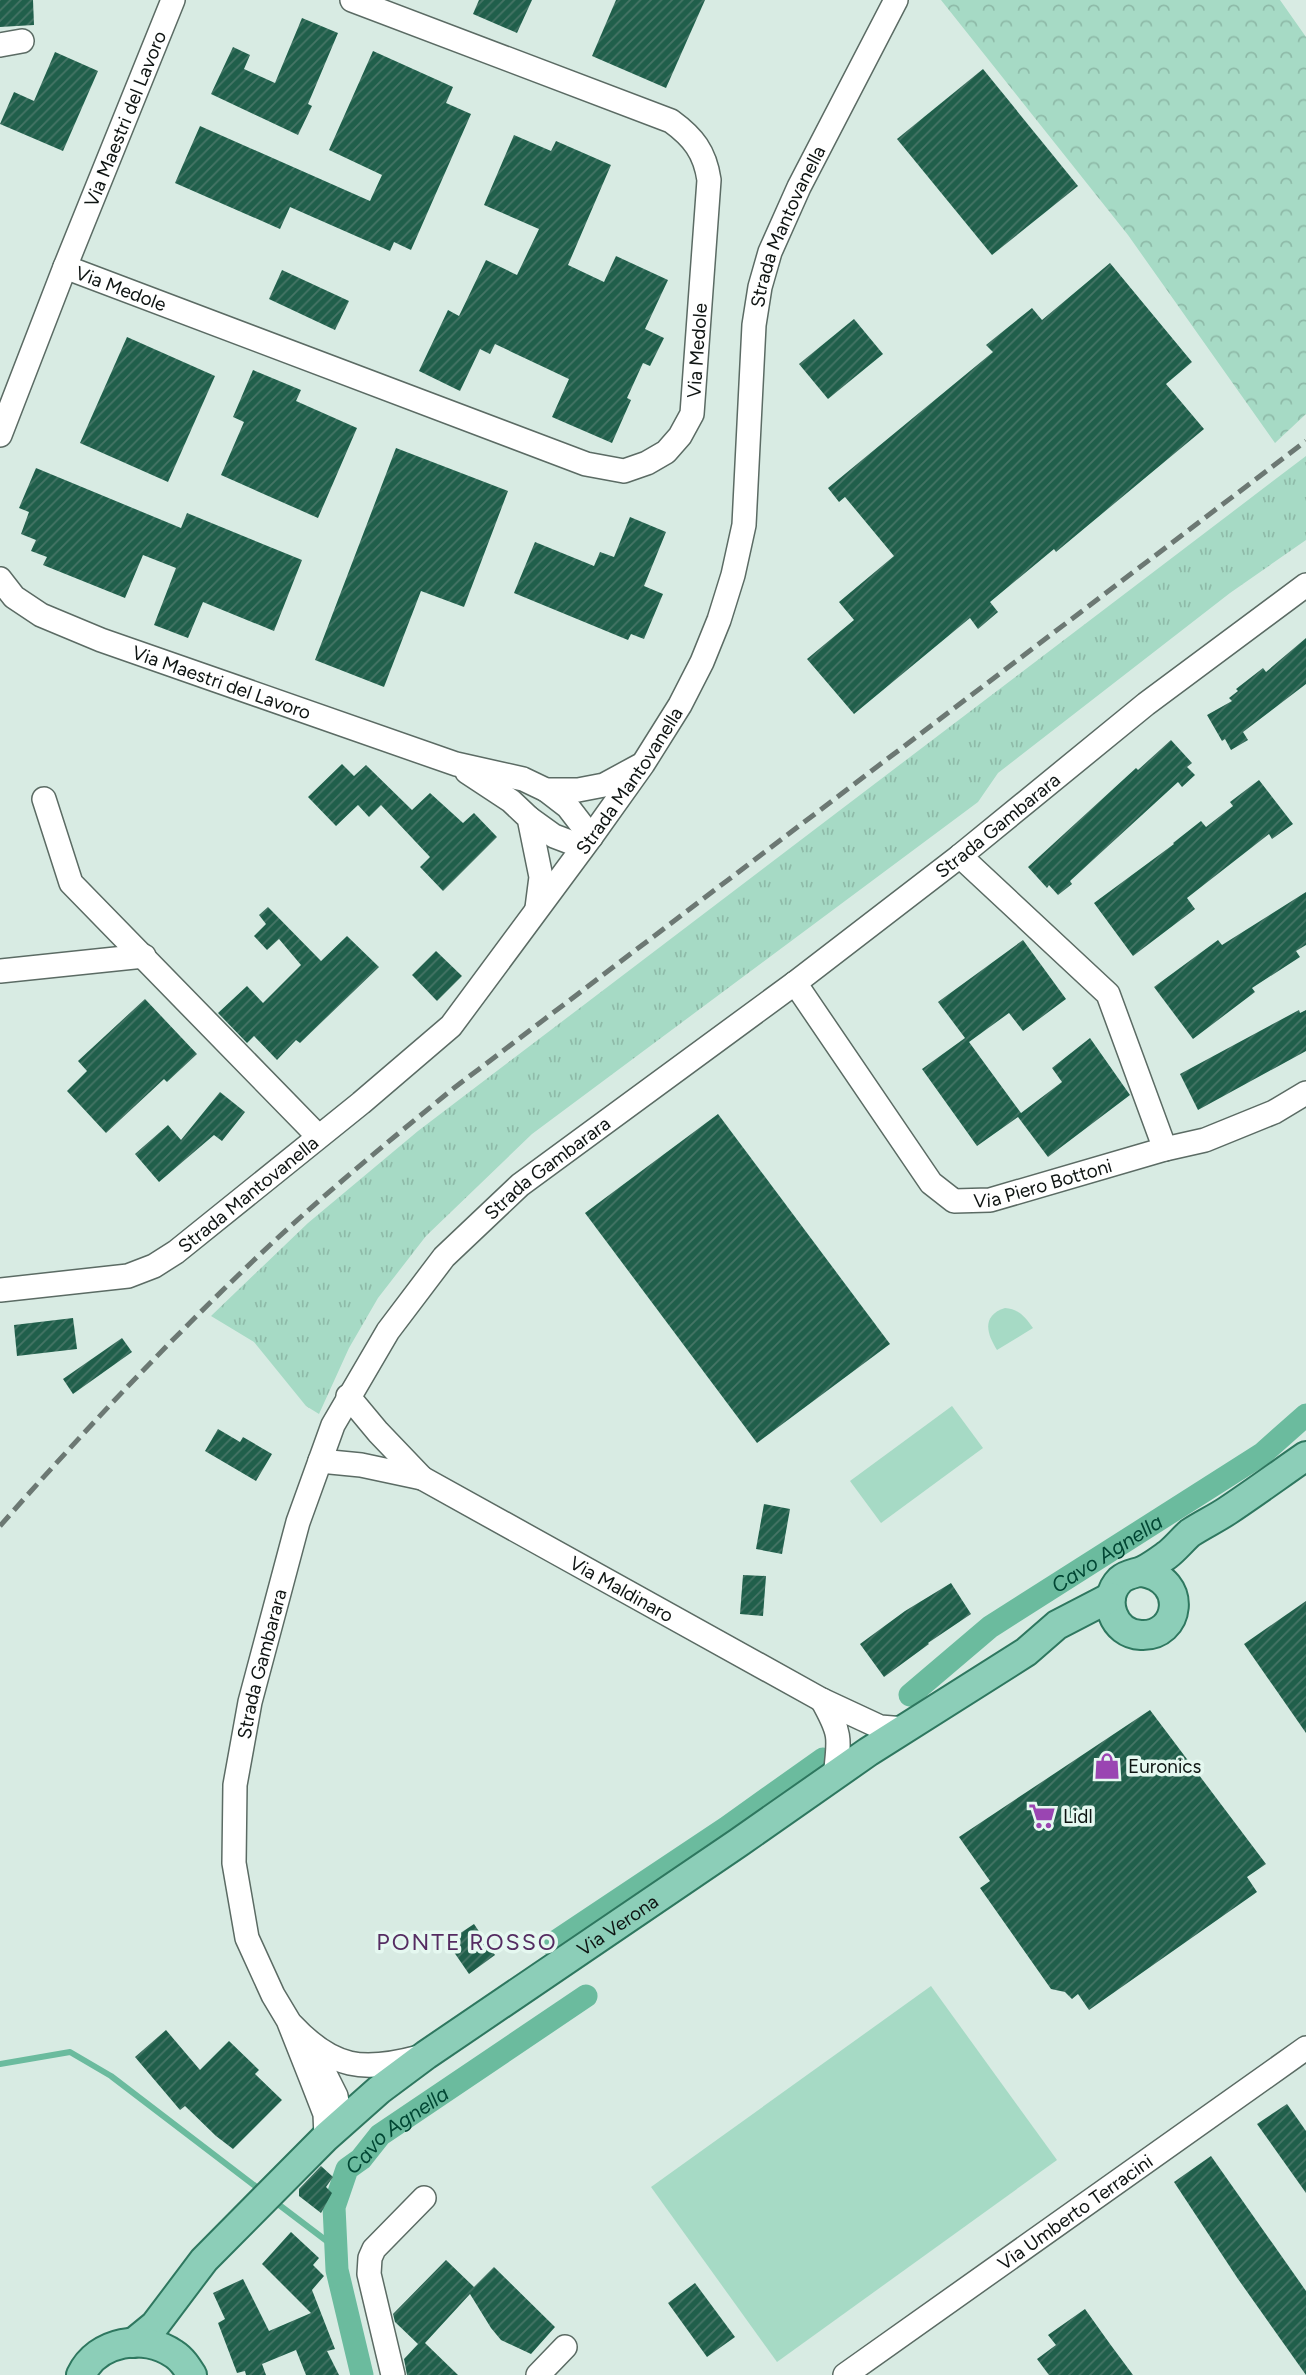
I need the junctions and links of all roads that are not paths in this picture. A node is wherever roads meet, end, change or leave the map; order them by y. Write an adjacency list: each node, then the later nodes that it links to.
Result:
1 (173, 0): 4 (street, Via Maestri del Lavoro)
2 (352, 0): 4 (street, Via Medole)
3 (896, 0): 9 (street, Strada Mantovanella)
4 (65, 267): 5 (street, Via Maestri del Lavoro)
5 (0, 435)
6 (0, 579): 8 (street, Via Maestri del Lavoro)
7 (1306, 585): 14 (street, Strada Gambarara)
8 (456, 764): 10 (street); 12 (street)
9 (643, 764): 10 (street); 13 (street, Strada Mantovanella)
10 (547, 790): 13 (street)
11 (44, 799): 16 (street)
12 (529, 818): 13 (street); 15 (street)
13 (587, 842): 15 (street, Strada Mantovanella)
14 (960, 856): 18 (street, Strada Gambarara); 21 (street)
15 (537, 912): 20 (street, Strada Mantovanella)
16 (144, 956): 17 (street); 20 (street)
17 (0, 971)
18 (795, 982): 21 (street, Via Piero Bottoni); 23 (street, Strada Gambarara)
19 (1306, 1093): 21 (street, Via Piero Bottoni)
20 (318, 1136): 22 (street, Strada Mantovanella)
21 (1165, 1149)
22 (0, 1290)
23 (348, 1396): 25 (street, Strada Gambarara); 26 (street, Via Maldinaro)
24 (1306, 1456): 27 (main road, Via Verona)
25 (320, 1461): 26 (street, Via Maldinaro); 36 (street, Strada Gambarara)
26 (422, 1478): 33 (street, Via Maldinaro)
27 (1225, 1512): 28 (main road, Via Verona); 30 (main road, Via Verona)
28 (1142, 1572): 29 (main road, Via Verona); 30 (main road)
29 (1111, 1597): 31 (main road); 32 (main road, Via Verona)
30 (1174, 1598): 31 (main road, Via Verona)
31 (1120, 1627): 32 (main road, Via Verona)
32 (1026, 1652): 34 (main road, Via Verona)
33 (822, 1700): 34 (street, Via Maldinaro); 35 (street)
34 (905, 1729): 35 (main road, Via Verona)
35 (835, 1776): 39 (main road, Via Verona)
36 (288, 2020): 37 (street, Strada Gambarara); 40 (street, Strada Gambarara)
37 (304, 2037): 39 (street, Strada Gambarara); 40 (street, Strada Gambarara)
38 (1306, 2048): 49 (street, Via Umberto Terracini)
39 (426, 2055): 40 (main road, Via Verona)
40 (333, 2130): 42 (main road, Via Verona)
41 (424, 2197): 47 (street)
42 (178, 2294): 43 (main road, Via Verona); 45 (main road)
43 (133, 2343): 45 (main road); 46 (main road)
44 (565, 2347): 48 (street)
45 (188, 2369)
46 (81, 2375)
47 (393, 2375)
48 (538, 2375)
49 (845, 2375)

